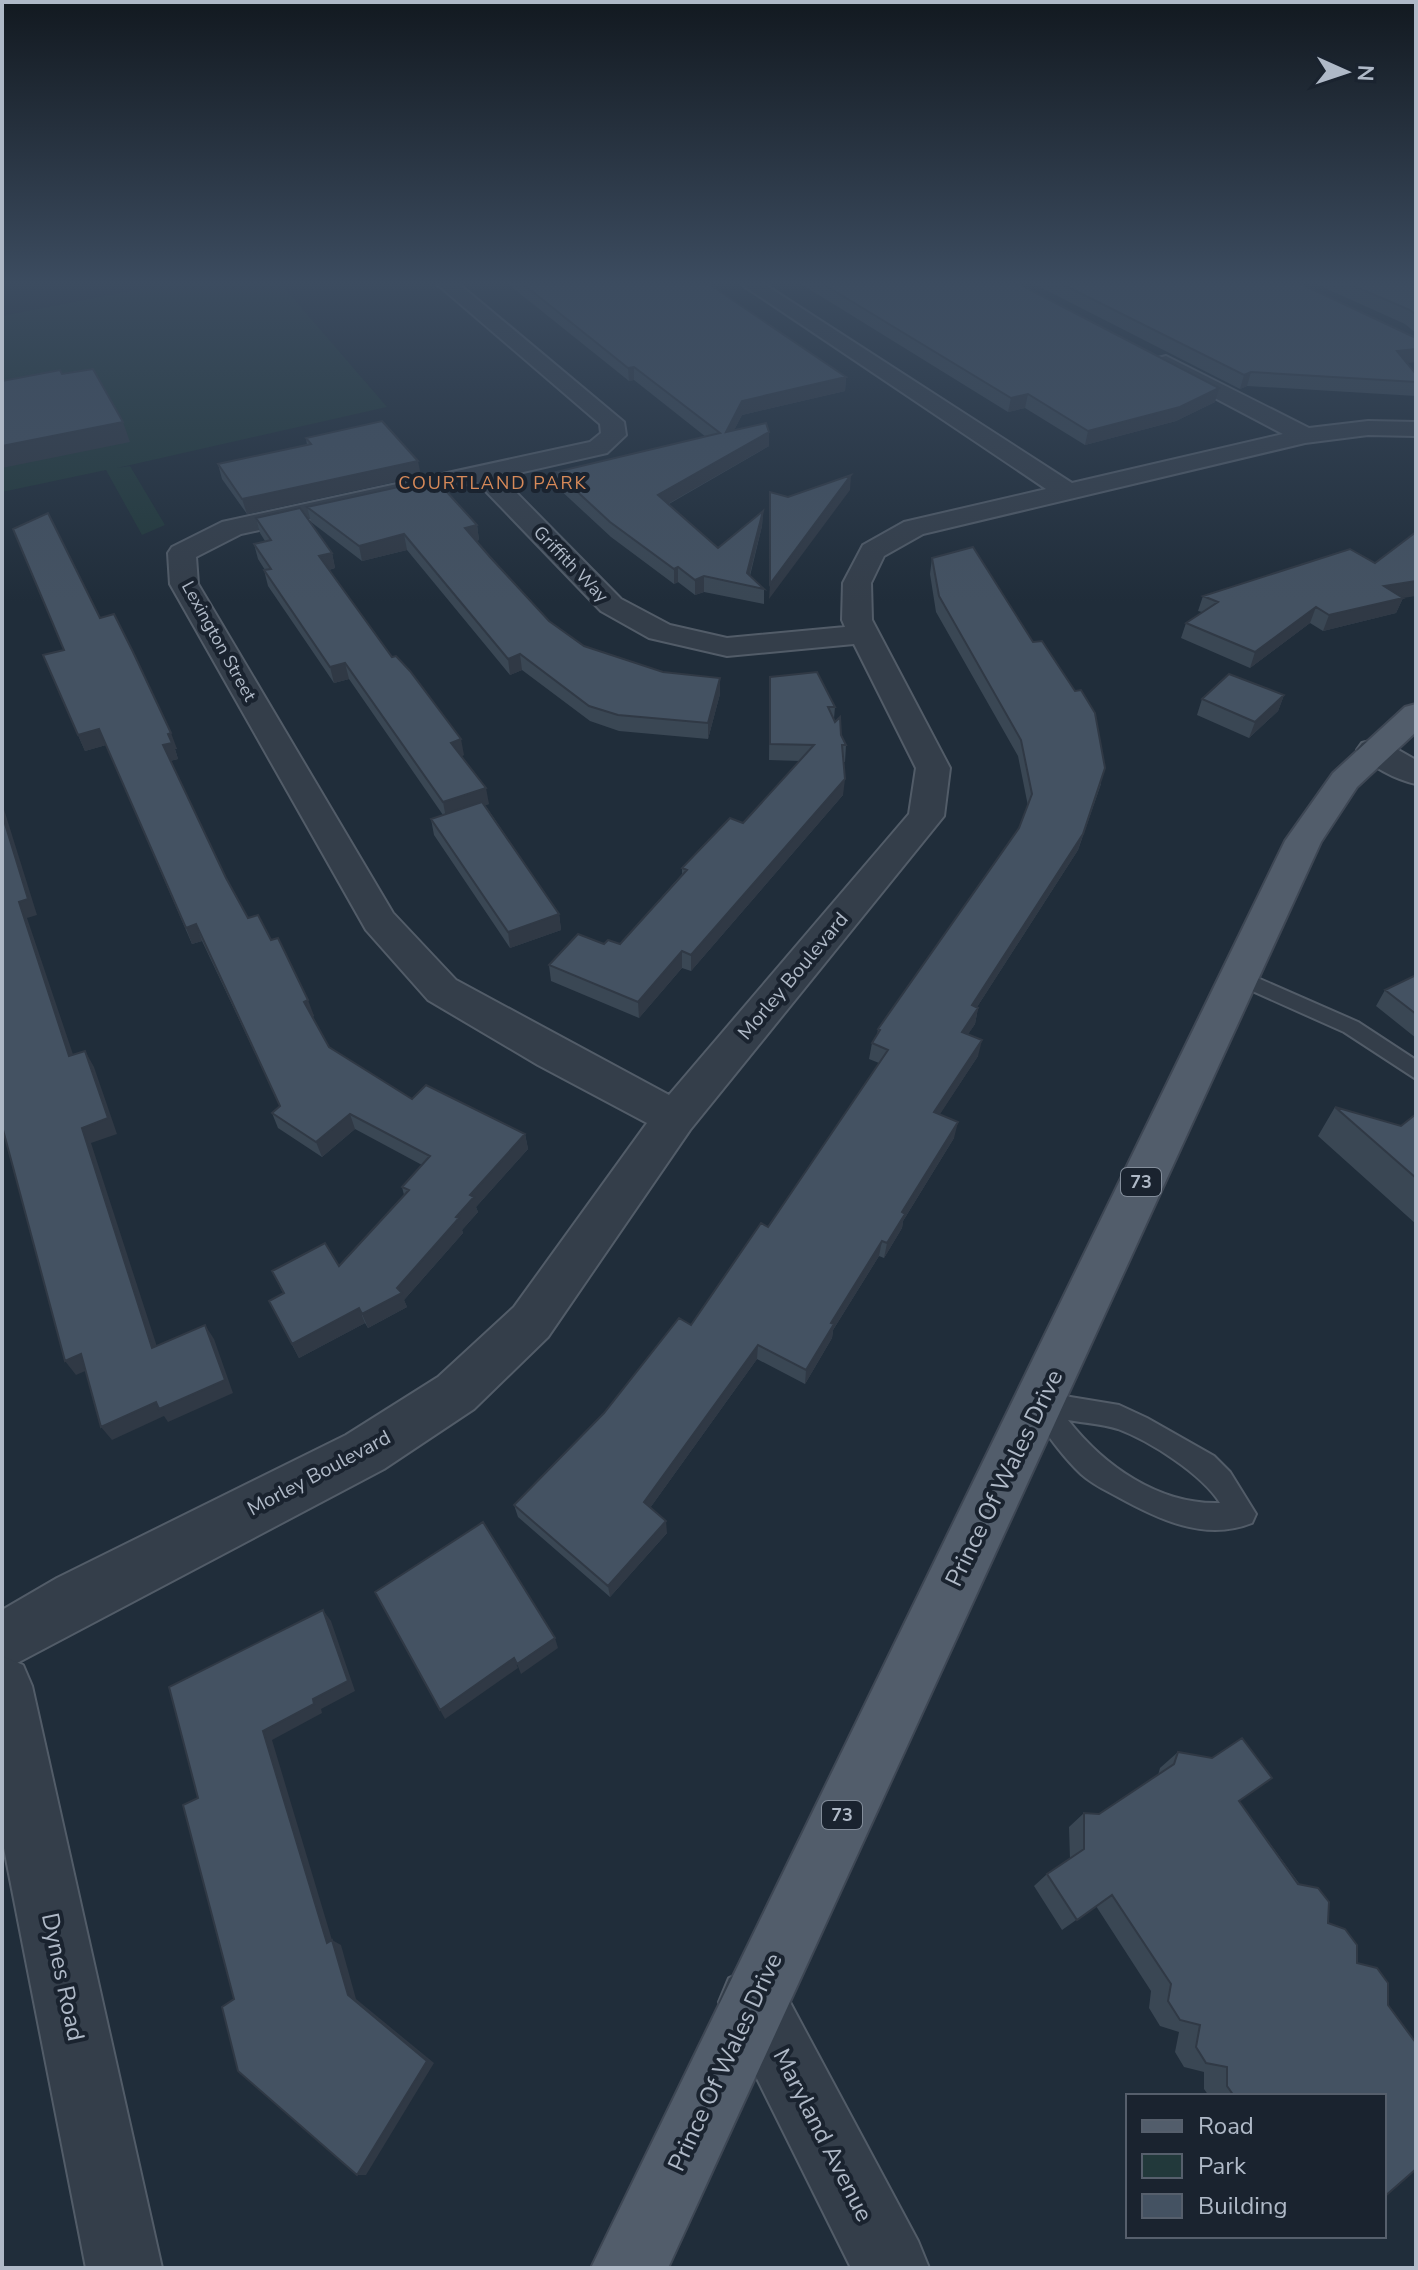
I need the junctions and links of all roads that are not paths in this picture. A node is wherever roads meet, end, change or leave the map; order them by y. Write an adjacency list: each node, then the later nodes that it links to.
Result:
1 (574, 390): 6 (street, Lexington Street)
2 (913, 390): 7 (street)
3 (1217, 390): 5 (street)
4 (1416, 429): 5 (street, Morley Boulevard)
5 (1305, 436): 7 (street, Morley Boulevard)
6 (484, 474): 8 (street, Griffith Way); 14 (street, Lexington Street)
7 (1067, 491): 8 (street, Morley Boulevard)
8 (863, 634): 14 (street, Morley Boulevard)
9 (1416, 714): 10 (main road, Prince Of Wales Drive / 73)
10 (1374, 750): 11 (street); 12 (main road, Prince Of Wales Drive / 73)
11 (1416, 774)
12 (1237, 976): 13 (lane); 15 (main road, Prince Of Wales Drive / 73)
13 (1416, 1071)
14 (675, 1118): 16 (street, Morley Boulevard)
15 (1040, 1404): 15 (lane); 18 (main road, Prince Of Wales Drive / 73)
16 (2, 1642)
17 (2, 1686): 19 (street, Dynes Road)
18 (753, 2002): 20 (main road, Prince Of Wales Drive / 73); 21 (street, Maryland Avenue)
19 (124, 2268)
20 (629, 2268)
21 (891, 2268)

